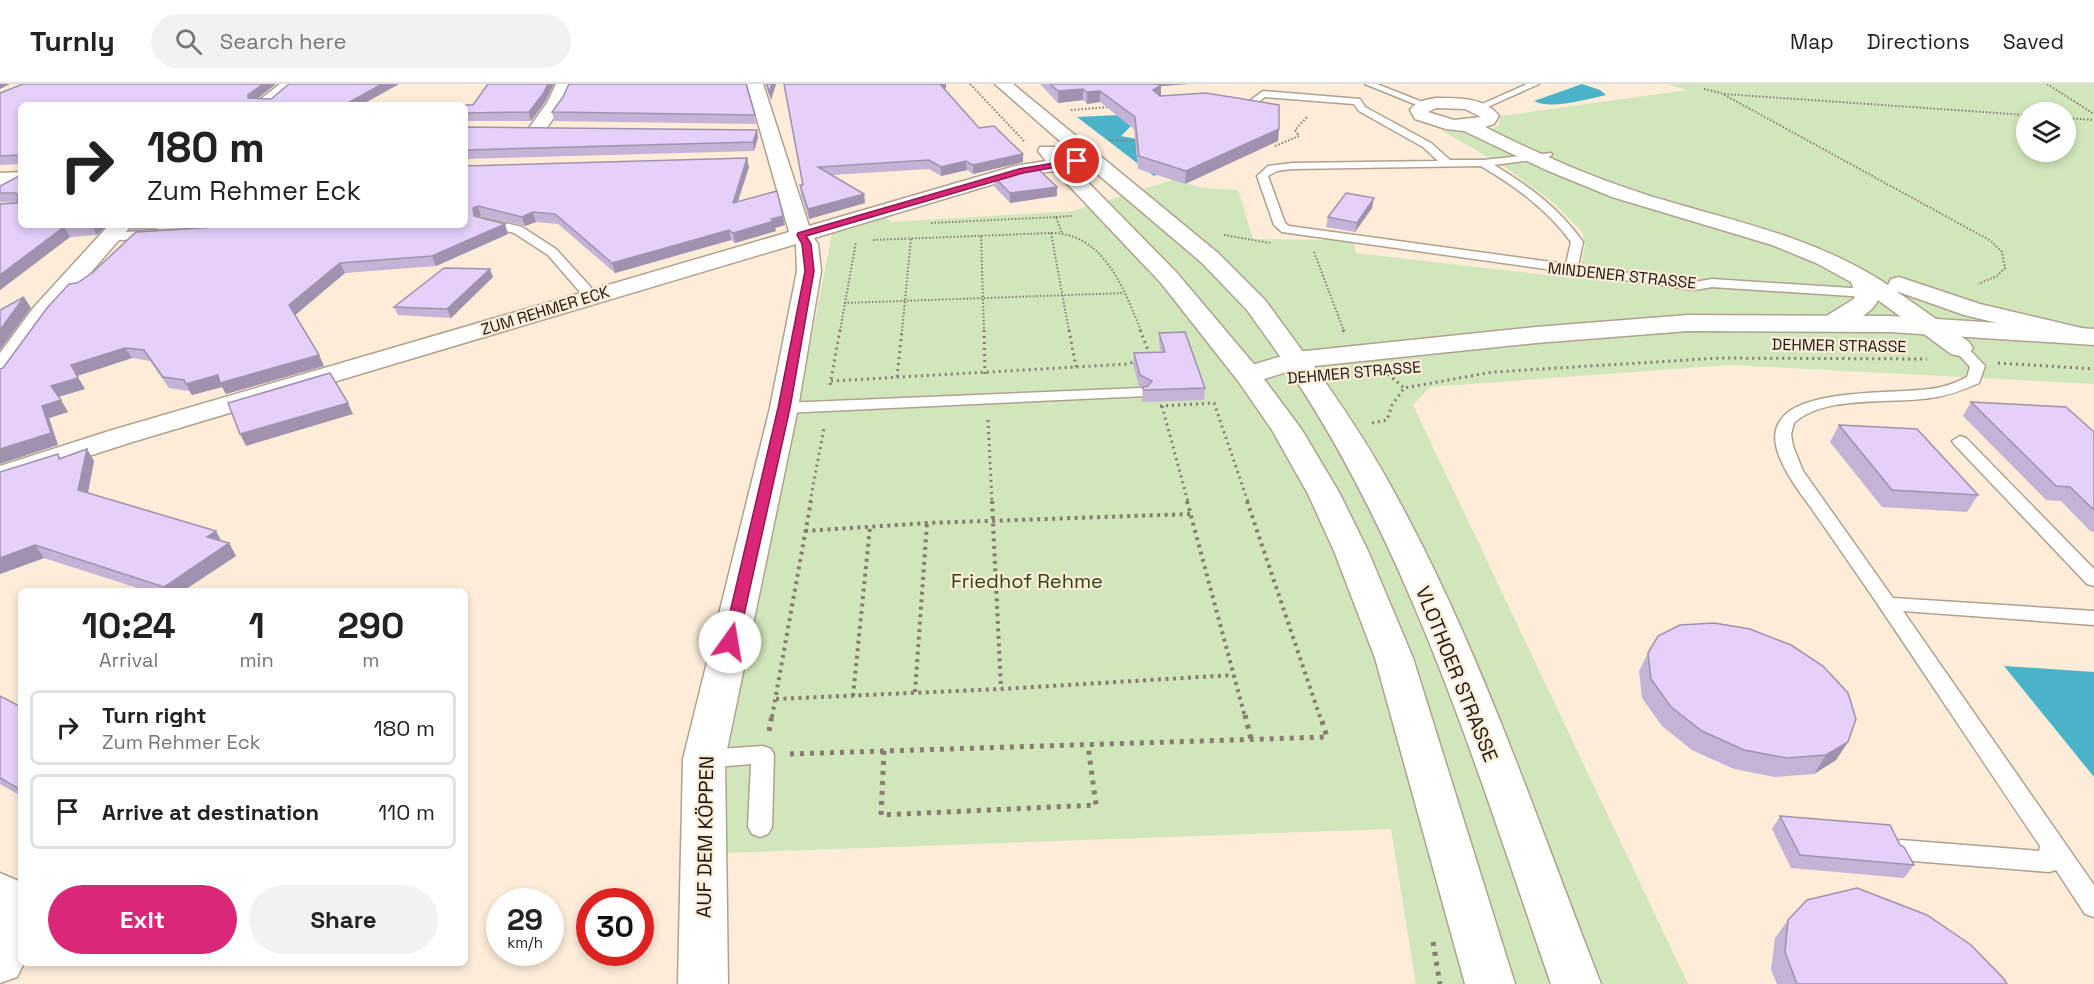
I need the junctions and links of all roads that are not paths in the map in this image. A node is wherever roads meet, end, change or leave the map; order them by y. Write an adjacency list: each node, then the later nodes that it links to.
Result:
1 (290, 84): 9 (street)
2 (564, 84): 14 (street)
3 (755, 84): 20 (street, AUF DEM KÖPPEN)
4 (985, 84): 11 (street)
5 (1003, 84): 17 (street)
6 (1369, 84): 10 (lane)
7 (1535, 84): 12 (lane)
8 (1221, 100): 23 (lane)
9 (266, 102)
10 (1425, 105): 12 (street)
11 (1012, 114)
12 (1475, 119): 18 (street)
13 (518, 128): 14 (street)
14 (538, 128): 15 (street)
15 (561, 129)
16 (1032, 136): 22 (street)
17 (1100, 149): 22 (street, ZUM REHMER ECK); 38 (street)
18 (1540, 156): 21 (lane); 31 (street); 32 (street)
19 (754, 159): 20 (street)
20 (777, 159): 29 (street, AUF DEM KÖPPEN)
21 (1483, 163): 23 (lane); 30 (lane)
22 (1053, 164): 29 (street, ZUM REHMER ECK); 40 (street)
23 (1448, 164): 30 (lane, MINDENER STRASSE)
24 (0, 178): 25 (street)
25 (18, 178)
26 (483, 221): 33 (lane)
27 (115, 231): 28 (lane); 39 (street)
28 (167, 233)
29 (804, 240): 33 (street, ZUM REHMER ECK); 42 (street, AUF DEM KÖPPEN)
30 (1571, 270): 32 (lane, MINDENER STRASSE)
31 (1899, 284): 35 (street); 36 (street)
32 (1866, 287): 34 (street); 35 (street)
33 (591, 296): 44 (street, ZUM REHMER ECK)
34 (1832, 323): 35 (street, DEHMER STRASSE); 37 (street, DEHMER STRASSE)
35 (1953, 340): 36 (street, DEHMER STRASSE); 37 (street, DEHMER STRASSE); 46 (lane)
36 (2090, 343)
37 (1374, 361): 38 (street, DEHMER STRASSE)
38 (1302, 369): 40 (street, DEHMER STRASSE); 59 (street, VLOTHOER STRASSE)
39 (0, 371)
40 (1248, 375): 58 (street)
41 (1138, 393): 42 (lane)
42 (784, 408): 48 (street, AUF DEM KÖPPEN)
43 (1960, 441): 45 (lane)
44 (0, 476)
45 (2094, 580)
46 (1888, 604): 47 (lane); 50 (lane)
47 (2094, 618)
48 (704, 759): 49 (lane); 57 (street, AUF DEM KÖPPEN)
49 (760, 827)
50 (2052, 845): 51 (lane); 53 (lane)
51 (1901, 850)
52 (0, 893): 54 (street)
53 (2094, 906)
54 (18, 907)
55 (18, 928): 56 (street)
56 (0, 961)
57 (703, 984)
58 (1490, 984)
59 (1576, 984)

